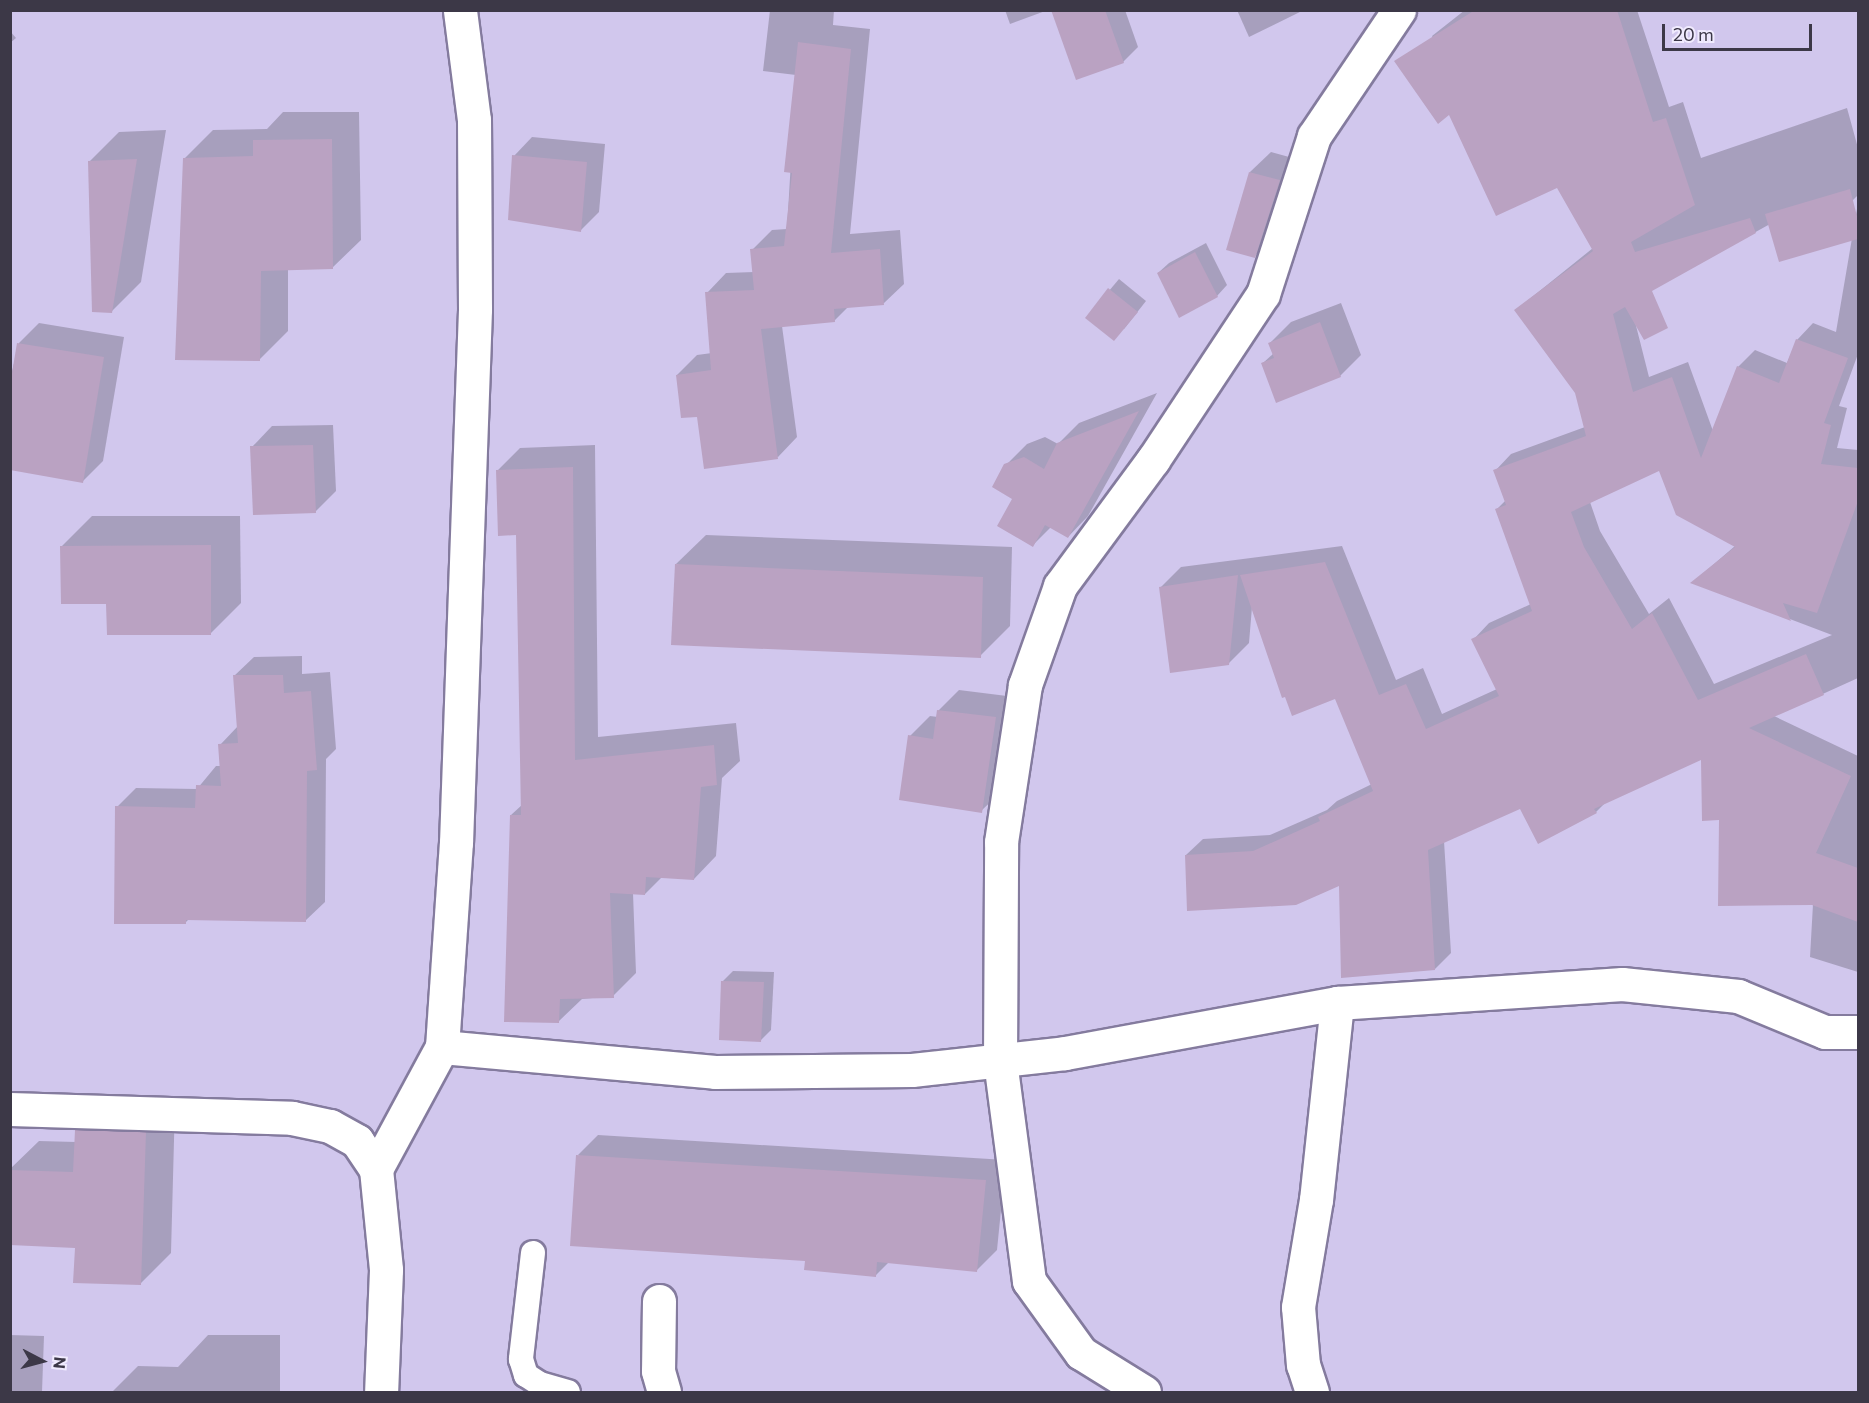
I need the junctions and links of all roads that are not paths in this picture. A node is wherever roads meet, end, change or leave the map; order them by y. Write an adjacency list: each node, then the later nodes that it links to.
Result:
1 (460, 10): 5 (street)
2 (1399, 10): 6 (street)
3 (1337, 1003): 4 (street); 6 (street); 15 (street)
4 (1858, 1032)
5 (442, 1047): 6 (street); 8 (street)
6 (1000, 1062): 14 (street)
7 (10, 1109): 8 (street)
8 (376, 1169): 11 (street)
9 (533, 1253): 12 (lane)
10 (659, 1301): 13 (street)
11 (381, 1392)
12 (568, 1392)
13 (664, 1392)
14 (1144, 1392)
15 (1312, 1392)

